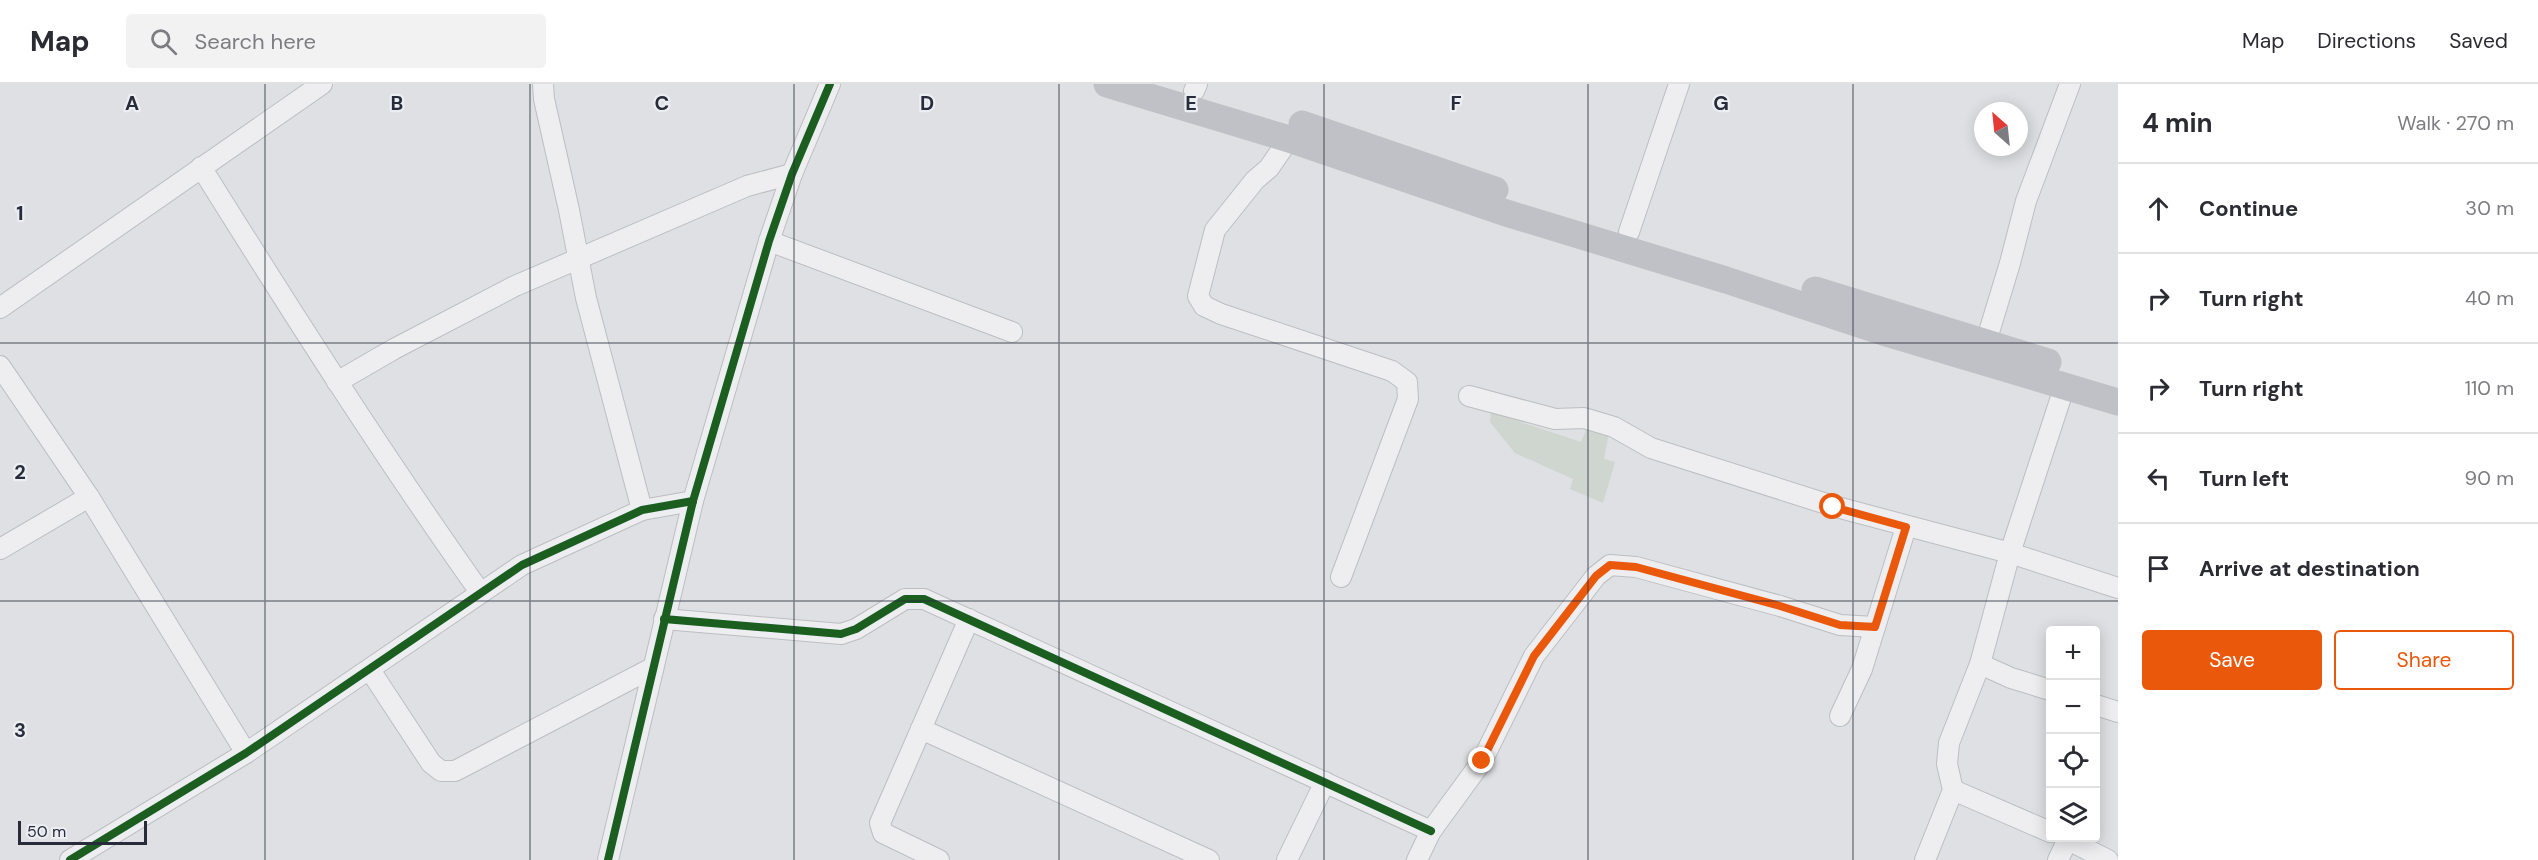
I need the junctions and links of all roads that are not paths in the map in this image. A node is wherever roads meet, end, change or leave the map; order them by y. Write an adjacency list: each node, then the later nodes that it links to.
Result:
1 (322, 84): 10 (street)
2 (543, 84): 14 (street)
3 (830, 84): 11 (street)
4 (1107, 84): 8 (main road)
5 (1679, 84): 12 (street)
6 (2070, 84): 17 (street)
7 (1188, 86): 9 (main road)
8 (1289, 139): 9 (main road); 30 (street)
9 (1365, 154): 12 (main road); 21 (main road)
10 (201, 167): 15 (street); 19 (street)
11 (792, 174): 13 (street); 14 (street)
12 (1629, 232): 17 (main road)
13 (769, 241): 16 (street); 25 (street)
14 (578, 260): 19 (street); 26 (street)
15 (0, 308)
16 (1012, 332)
17 (1986, 342): 20 (main road)
18 (0, 366): 24 (street)
19 (337, 382): 32 (street)
20 (2118, 384)
21 (2066, 385): 23 (main road); 29 (street)
22 (1469, 396): 27 (street)
23 (2118, 402)
24 (89, 497): 28 (street); 44 (street)
25 (693, 501): 26 (street); 33 (street)
26 (642, 510): 32 (street)
27 (1906, 527): 29 (street); 35 (street)
28 (0, 549)
29 (2010, 553): 31 (street); 36 (street)
30 (1341, 577)
31 (2118, 588)
32 (480, 592): 38 (street)
33 (664, 619): 34 (street); 37 (street)
34 (969, 619): 43 (street); 45 (street)
35 (1875, 627): 42 (street); 48 (street)
36 (1980, 664): 39 (street); 46 (street)
37 (652, 668): 38 (street); 52 (street)
38 (370, 670): 44 (street)
39 (2046, 689)
40 (2100, 706): 41 (street)
41 (2118, 712)
42 (1840, 716)
43 (921, 729): 53 (street); 54 (street)
44 (246, 753): 51 (street)
45 (1325, 782): 48 (street); 55 (street)
46 (1953, 790): 47 (street); 57 (street)
47 (2046, 830)
48 (1431, 831): 56 (street)
49 (2060, 842): 58 (street)
50 (2073, 842): 59 (street)
51 (70, 860)
52 (608, 860)
53 (939, 860)
54 (1209, 860)
55 (1287, 860)
56 (1417, 860)
57 (1925, 860)
58 (2058, 860)
59 (2108, 860)

